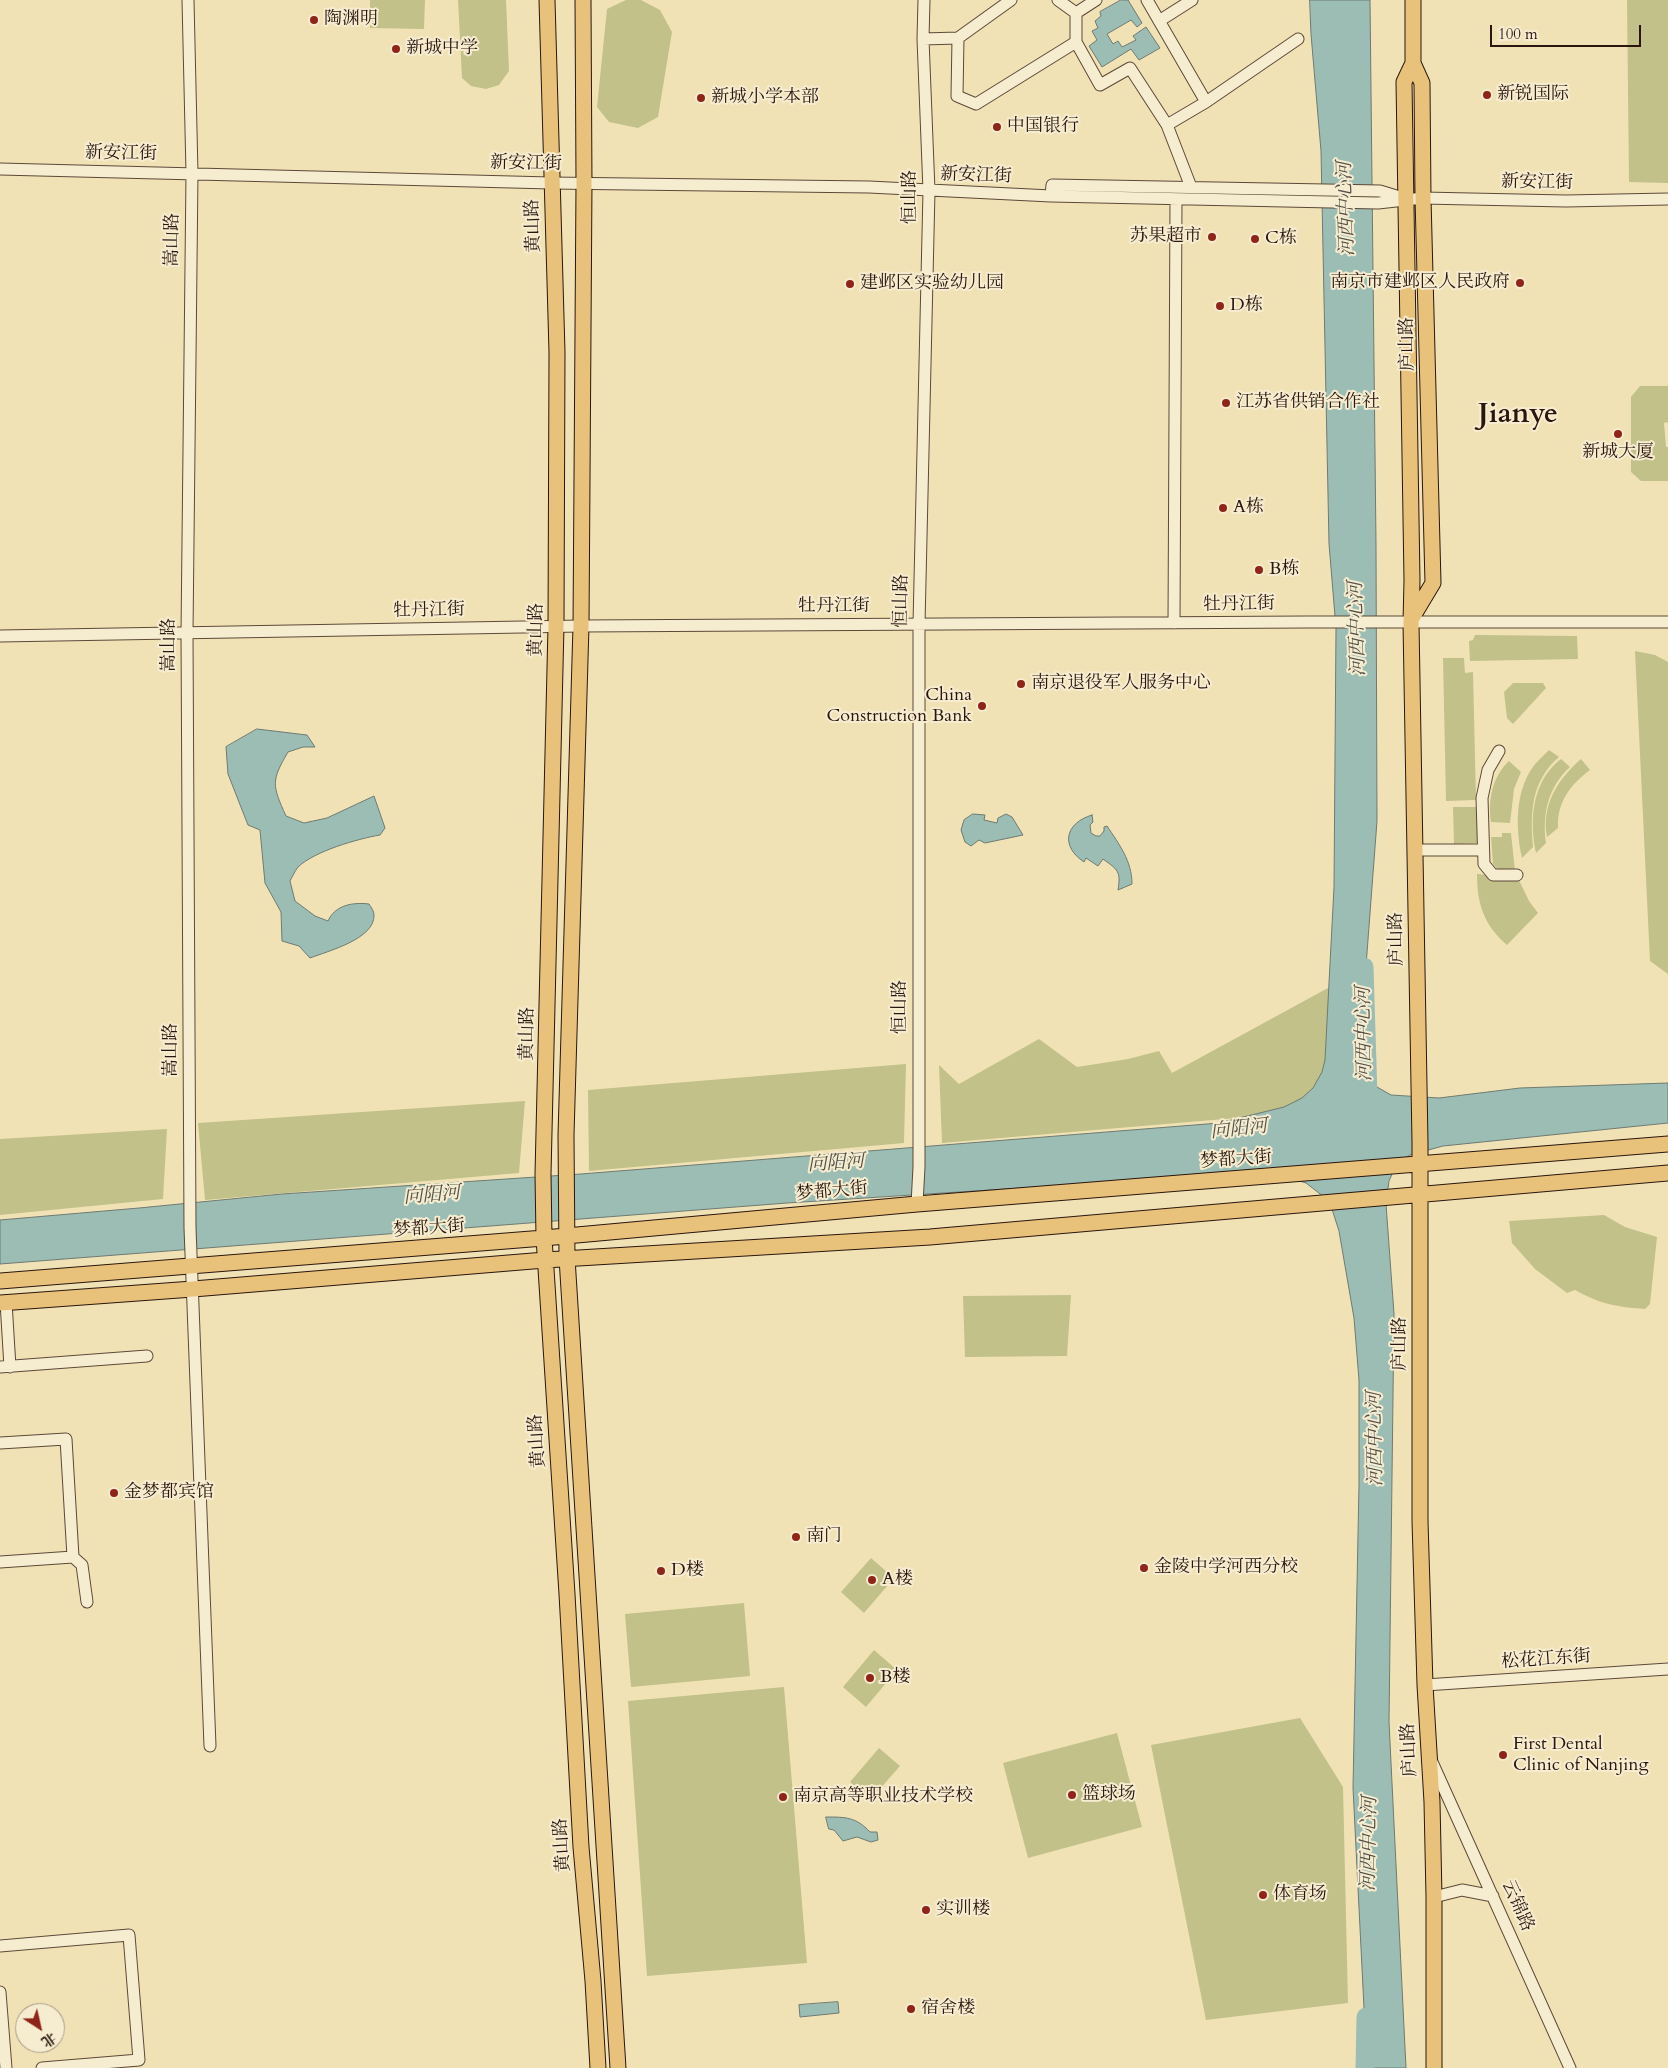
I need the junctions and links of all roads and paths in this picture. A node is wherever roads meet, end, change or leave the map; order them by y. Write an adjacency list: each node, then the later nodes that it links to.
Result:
1 (188, 0): 21 (street, 嵩山路)
2 (547, 0): 22 (main road, 黄山路)
3 (583, 0): 23 (main road)
4 (924, 0): 13 (street, 恒山路)
5 (1011, 0): 14 (street)
6 (1058, 0): 11 (street)
7 (1096, 0): 11 (street)
8 (1148, 0): 12 (street)
9 (1192, 0): 12 (street)
10 (1413, 0): 17 (main road, 庐山路)
11 (1076, 13): 16 (street)
12 (1159, 21): 18 (street)
13 (923, 38): 14 (street); 25 (street, 恒山路)
14 (958, 38): 16 (street)
15 (1298, 39): 18 (street)
16 (1076, 42): 19 (street)
17 (1414, 63): 27 (main road, 庐山路); 29 (main road, 庐山路)
18 (1206, 102): 19 (street)
19 (1166, 125): 24 (street)
20 (0, 169): 21 (street, 新安江街)
21 (192, 173): 22 (street, 新安江街); 37 (street, 嵩山路)
22 (551, 183): 23 (street, 新安江街); 35 (main road, 黄山路)
23 (584, 183): 25 (street, 新安江街); 36 (main road)
24 (1191, 187): 26 (street, 新安江街); 29 (street, 新安江街)
25 (929, 191): 26 (street, 新安江街); 33 (street, 恒山路)
26 (1051, 196): 28 (street, 新安江街)
27 (1423, 198): 29 (street, 新安江街); 30 (street, 新安江街); 31 (main road, 庐山路)
28 (1176, 199): 29 (street, 新安江街); 34 (street)
29 (1406, 199): 31 (main road, 庐山路)
30 (1668, 200)
31 (1411, 621): 32 (street, 牡丹江街); 34 (street, 牡丹江街); 40 (main road, 庐山路)
32 (1668, 622)
33 (919, 624): 34 (street, 牡丹江街); 36 (street, 牡丹江街); 47 (street, 恒山路)
34 (1174, 624)
35 (556, 626): 36 (street, 牡丹江街); 37 (street, 牡丹江街); 49 (main road, 黄山路)
36 (581, 626): 48 (main road)
37 (187, 633): 38 (street, 牡丹江街); 52 (street, 嵩山路)
38 (0, 636)
39 (1499, 752): 41 (street)
40 (1415, 850): 41 (street); 44 (main road, 庐山路)
41 (1483, 850): 42 (street)
42 (1517, 875)
43 (1668, 1144): 44 (main road, 梦都大街)
44 (1413, 1164): 46 (main road, 庐山路); 47 (main road, 梦都大街)
45 (1668, 1172): 46 (main road)
46 (1413, 1195): 50 (main road); 63 (main road, 庐山路)
47 (917, 1204): 48 (main road, 梦都大街)
48 (568, 1236): 49 (main road, 梦都大街); 50 (main road)
49 (544, 1238): 51 (main road, 黄山路); 52 (main road, 梦都大街)
50 (567, 1258): 51 (main road); 73 (main road)
51 (546, 1260): 54 (main road); 72 (main road, 黄山路)
52 (192, 1266): 53 (main road, 梦都大街); 54 (street, 嵩山路)
53 (0, 1281)
54 (193, 1290): 55 (main road); 64 (street, 嵩山路)
55 (3, 1302): 57 (street)
56 (147, 1356): 57 (street)
57 (5, 1367)
58 (0, 1443): 59 (street)
59 (73, 1558): 60 (street); 61 (street)
60 (0, 1562)
61 (87, 1602)
62 (1668, 1669): 63 (street, 松花江东街)
63 (1426, 1685): 65 (main road, 庐山路)
64 (210, 1746)
65 (1430, 1758): 66 (street, 云锦路); 67 (main road, 庐山路)
66 (1493, 1896): 67 (street); 75 (street, 云锦路)
67 (1434, 1897): 74 (main road, 庐山路)
68 (0, 1946): 71 (street)
69 (0, 1992): 70 (street)
70 (6, 2068)
71 (42, 2068)
72 (598, 2068)
73 (618, 2068)
74 (1434, 2068)
75 (1570, 2068)

